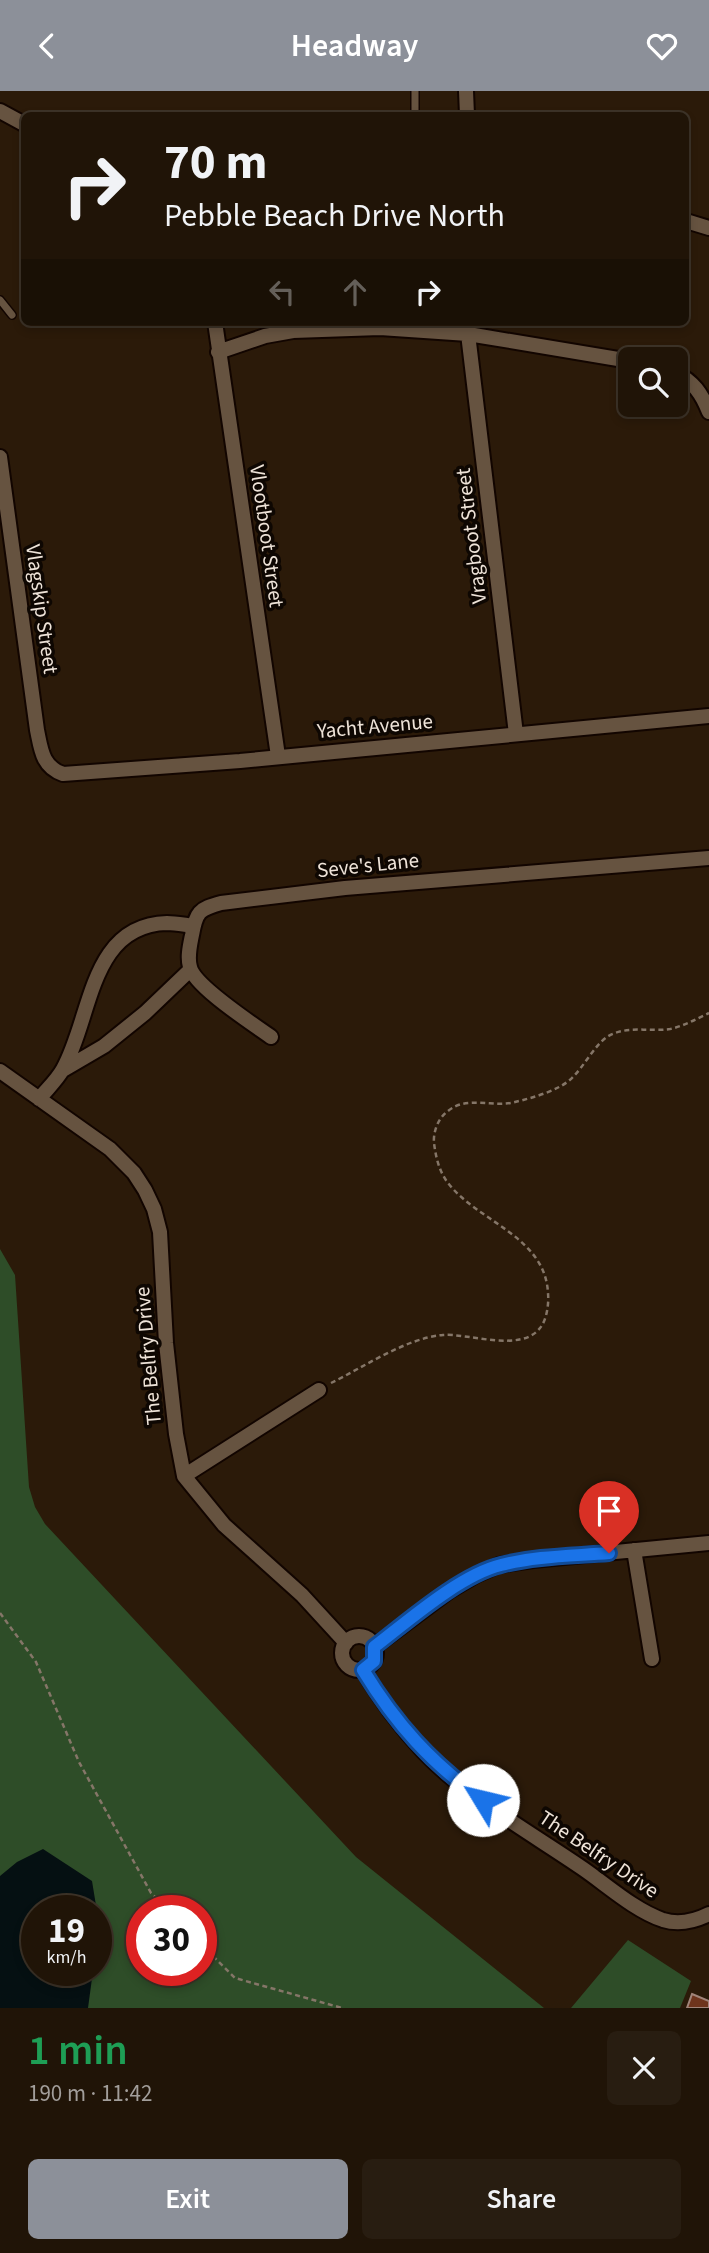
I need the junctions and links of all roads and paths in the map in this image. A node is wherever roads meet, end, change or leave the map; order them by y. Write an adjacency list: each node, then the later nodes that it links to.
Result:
1 (415, 91): 4 (lane)
2 (466, 91): 5 (street)
3 (0, 111): 6 (street)
4 (415, 112)
5 (467, 112)
6 (21, 122)
7 (689, 222): 8 (street)
8 (709, 228)
9 (0, 300): 10 (lane)
10 (12, 314)
11 (215, 326): 13 (street, Vlootboot Street)
12 (468, 334): 13 (street); 14 (street); 19 (street, Vragboot Street)
13 (218, 352): 20 (street, Vlootboot Street)
14 (618, 359)
15 (688, 382): 16 (street)
16 (709, 412)
17 (0, 457): 21 (street, Vlagskip Street)
18 (709, 716): 19 (street, Yacht Avenue)
19 (516, 734): 20 (street, Yacht Avenue)
20 (278, 756): 21 (street, Yacht Avenue)
21 (47, 765)
22 (709, 858): 23 (street, Seve's Lane)
23 (194, 926): 24 (street); 27 (street)
24 (190, 970): 26 (street); 27 (street)
25 (709, 1013): 30 (path)
26 (271, 1037)
27 (62, 1070): 29 (street)
28 (0, 1071): 29 (street, The Belfry Drive)
29 (39, 1099): 31 (street, The Belfry Drive)
30 (319, 1390): 31 (street)
31 (184, 1476): 35 (street, The Belfry Drive)
32 (709, 1543): 33 (street)
33 (634, 1550): 36 (street); 37 (street)
34 (0, 1613): 39 (path)
35 (346, 1643): 36 (street); 38 (street)
36 (374, 1647): 38 (street)
37 (652, 1659)
38 (363, 1670): 40 (street, The Belfry Drive)
39 (153, 1895)
40 (709, 1914)
41 (217, 1960): 42 (path)
42 (342, 2008)

